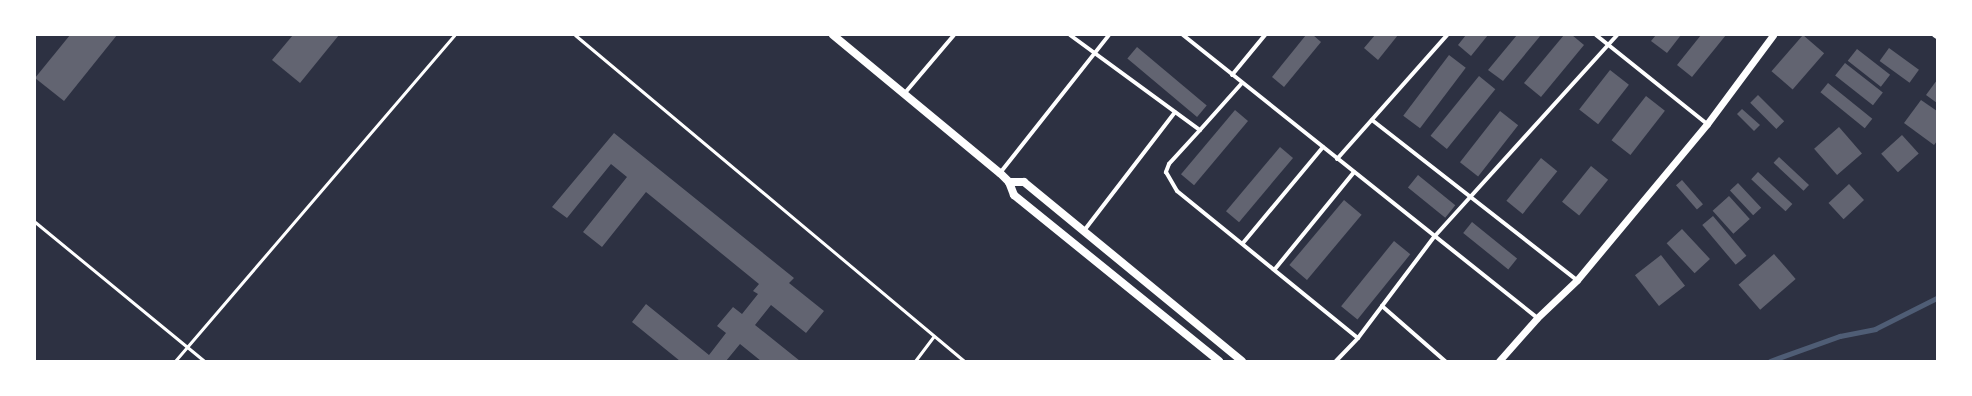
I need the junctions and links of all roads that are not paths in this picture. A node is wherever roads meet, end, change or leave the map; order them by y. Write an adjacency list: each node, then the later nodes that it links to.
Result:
1 (454, 35): 40 (lane)
2 (575, 35): 38 (lane)
3 (833, 35): 19 (main road)
4 (954, 35): 19 (street)
5 (1070, 35): 16 (street)
6 (1110, 35): 16 (street)
7 (1183, 35): 17 (street)
8 (1265, 35): 17 (street)
9 (1447, 35): 21 (street)
10 (1596, 35): 15 (street)
11 (1617, 35): 15 (street)
12 (1773, 35): 22 (street)
13 (1934, 35): 14 (street)
14 (1937, 37)
15 (1608, 46): 22 (street); 29 (street)
16 (1097, 53): 20 (street); 27 (street)
17 (1232, 74): 18 (street)
18 (1242, 83): 23 (street); 24 (street)
19 (904, 94): 27 (main road)
20 (1175, 112): 23 (street); 31 (street)
21 (1372, 120): 25 (street); 29 (street)
22 (1706, 124): 35 (street)
23 (1200, 130): 33 (street)
24 (1323, 147): 25 (street); 33 (street)
25 (1337, 159): 26 (street)
26 (1354, 172): 32 (street); 34 (street)
27 (1000, 173): 28 (main road)
28 (1009, 182): 31 (main road); 45 (main road)
29 (1472, 196): 32 (street); 35 (street)
30 (35, 222): 40 (lane)
31 (1083, 232): 46 (main road)
32 (1434, 237): 36 (street); 37 (street)
33 (1243, 243): 34 (street)
34 (1275, 269): 39 (street)
35 (1577, 280): 37 (street)
36 (1382, 306): 39 (street); 48 (street)
37 (1537, 318): 49 (street)
38 (934, 336): 43 (lane); 44 (lane)
39 (1358, 338): 47 (street)
40 (187, 346): 41 (lane); 42 (lane)
41 (175, 361)
42 (204, 361)
43 (915, 361)
44 (964, 361)
45 (1219, 361)
46 (1242, 361)
47 (1336, 361)
48 (1445, 361)
49 (1499, 361)

